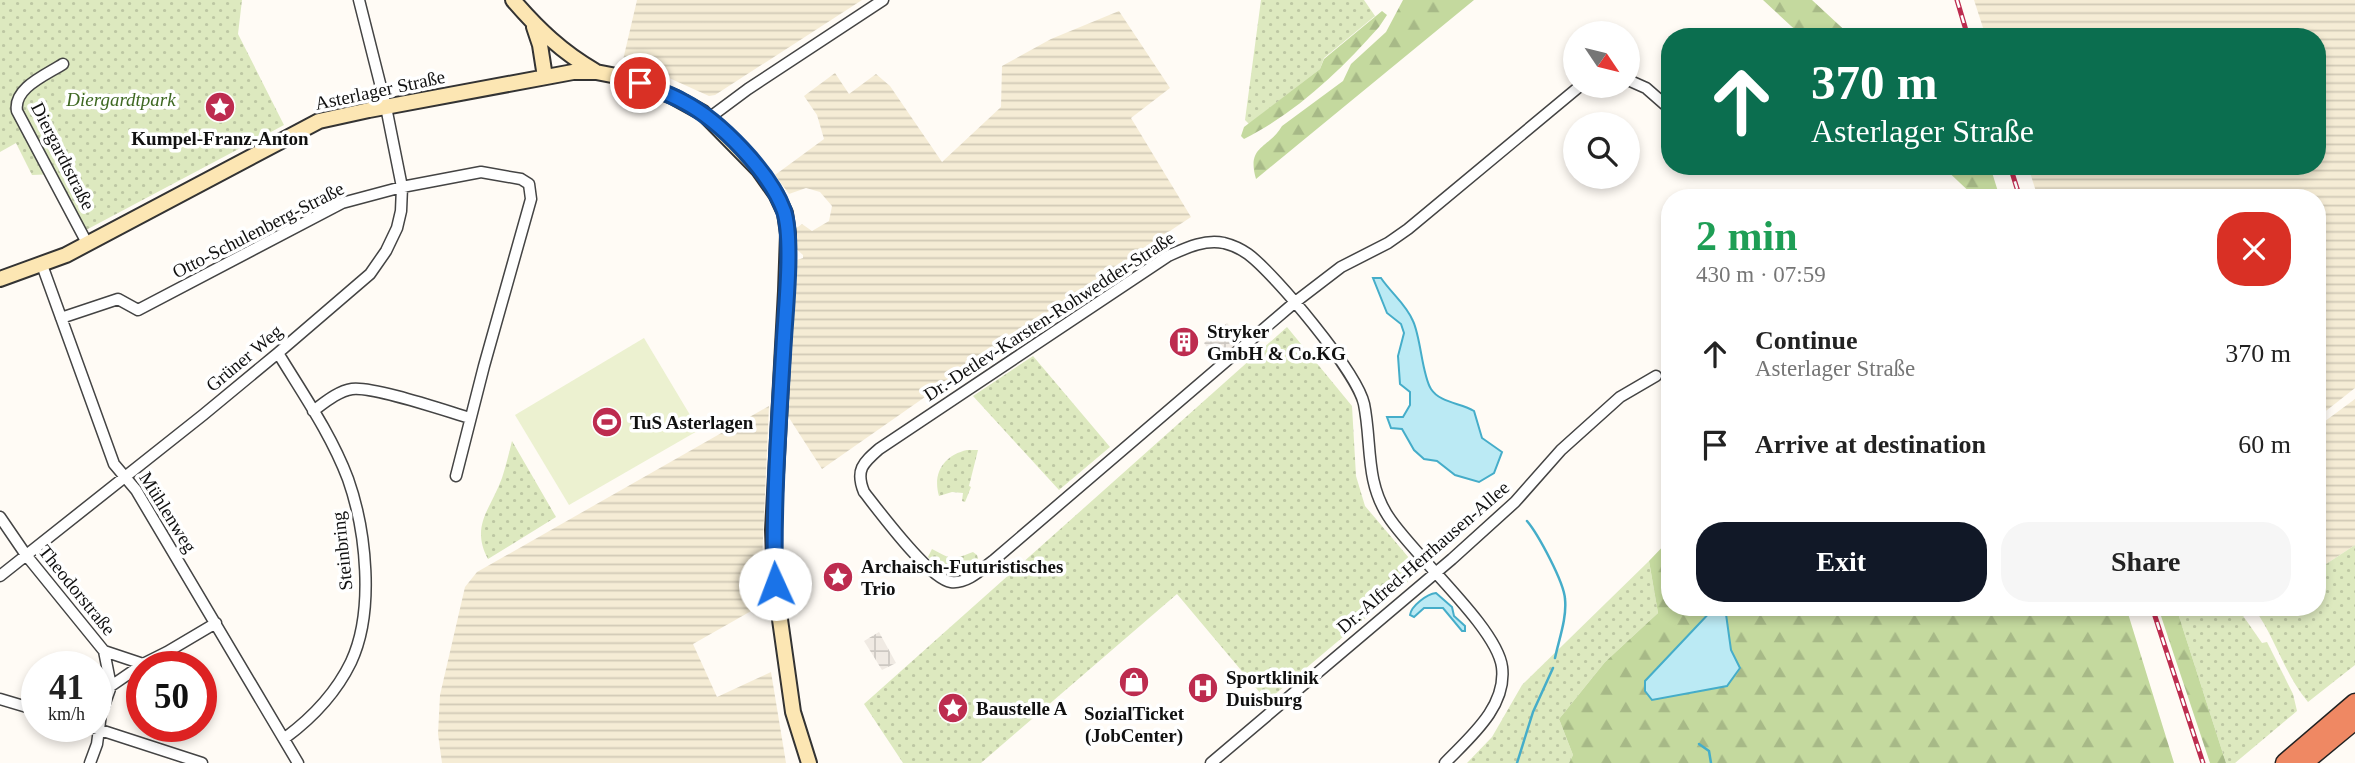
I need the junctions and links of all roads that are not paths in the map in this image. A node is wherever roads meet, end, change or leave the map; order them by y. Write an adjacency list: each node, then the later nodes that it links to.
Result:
1 (359, 0): 12 (street, Grüner Weg)
2 (513, 0): 4 (main road)
3 (883, 0): 13 (street)
4 (529, 19): 5 (main road); 8 (main road)
5 (552, 42): 7 (main road); 8 (main road)
6 (63, 64): 15 (street, Diergardtstraße)
7 (596, 72): 8 (main road, Asterlager Straße); 13 (main road, Asterlager Straße)
8 (552, 75): 12 (main road, Asterlager Straße)
9 (1640, 85): 11 (street)
10 (1566, 98): 18 (street)
11 (1661, 101)
12 (386, 107): 14 (street, Grüner Weg); 15 (main road, Asterlager Straße)
13 (709, 118): 44 (main road, Asterlager Straße)
14 (402, 187): 19 (street, Otto-Schulenberg-Straße); 20 (street, Grüner Weg); 23 (street, Otto-Schulenberg-Straße)
15 (88, 243): 16 (main road, Asterlager Straße)
16 (42, 265): 17 (main road, Asterlager Straße); 19 (street, Mühlenweg)
17 (0, 279)
18 (1294, 303): 18 (street, Dr.-Detlev-Karsten-Rohwedder-Straße); 28 (street, Dr.-Detlev-Karsten-Rohwedder-Straße)
19 (61, 318): 25 (street, Mühlenweg)
20 (278, 353): 22 (street, Steinbring); 25 (street, Grüner Weg)
21 (1656, 376): 28 (street, Dr.-Alfred-Herrhausen-Allee)
22 (313, 411): 23 (street); 39 (street, Steinbring)
23 (470, 418): 24 (street, Otto-Schulenberg-Straße)
24 (456, 476)
25 (125, 477): 27 (street, Grüner Weg); 30 (street, Mühlenweg)
26 (0, 517): 27 (street, Theodorstraße)
27 (26, 555): 29 (street, Grüner Weg); 31 (street, Theodorstraße)
28 (1436, 573): 45 (street, Dr.-Alfred-Herrhausen-Allee); 46 (street, Dr.-Detlev-Karsten-Rohwedder-Straße)
29 (0, 576)
30 (216, 623): 32 (street); 39 (street, Mühlenweg)
31 (103, 651)
32 (169, 651)
33 (0, 699): 35 (street)
34 (2355, 703): 38 (highway)
35 (21, 705)
36 (2355, 720): 38 (highway)
37 (112, 734): 42 (street)
38 (2326, 736): 47 (highway); 48 (highway)
39 (285, 738): 43 (street, Mühlenweg)
40 (97, 742): 41 (street)
41 (90, 763)
42 (202, 763)
43 (298, 763)
44 (809, 763)
45 (1212, 763)
46 (1445, 763)
47 (2285, 763)
48 (2303, 763)

